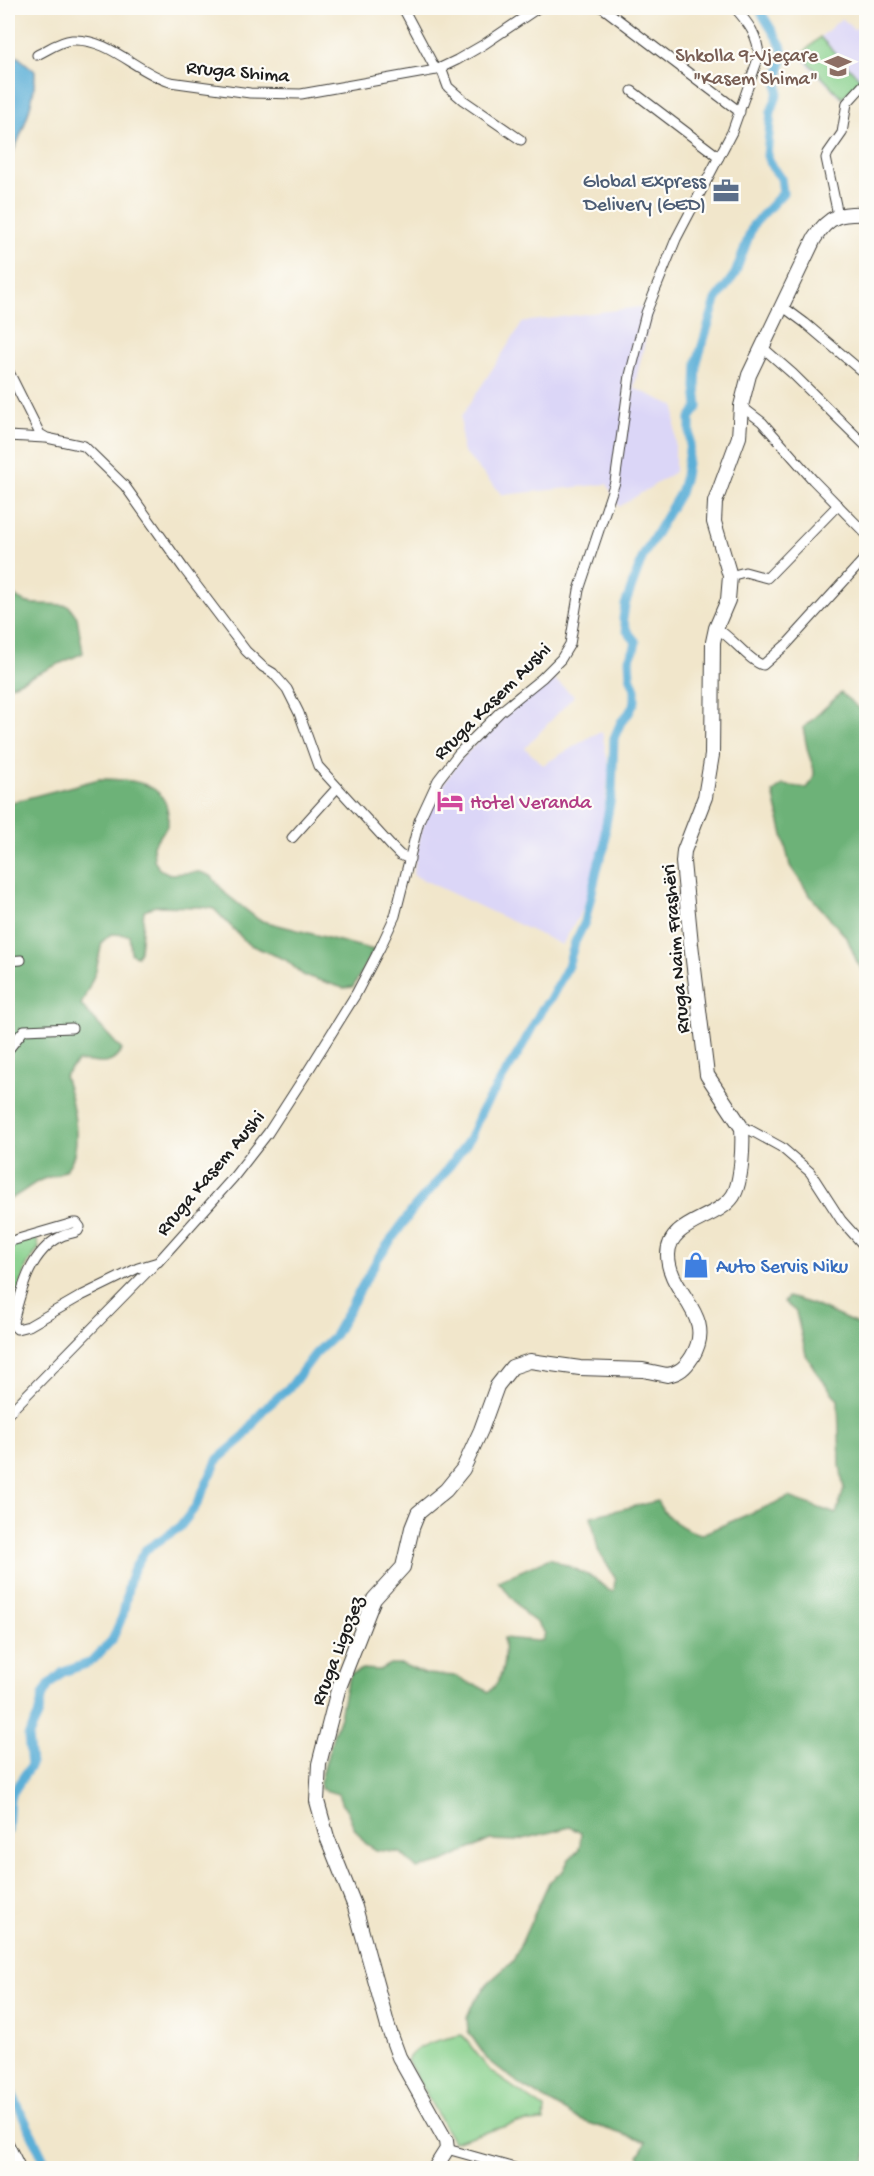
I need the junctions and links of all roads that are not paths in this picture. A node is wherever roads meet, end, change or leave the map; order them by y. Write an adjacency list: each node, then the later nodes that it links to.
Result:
1 (403, 8): 6 (street)
2 (538, 8): 6 (street, Rruga Shima)
3 (603, 8): 9 (street)
4 (735, 8): 9 (street, Rruga Kasem Aushi)
5 (37, 55): 6 (street, Rruga Shima)
6 (438, 69): 10 (street)
7 (867, 82): 13 (street)
8 (632, 91): 11 (street)
9 (740, 112): 11 (street, Rruga Kasem Aushi)
10 (520, 140)
11 (719, 157): 29 (street, Rruga Kasem Aushi)
12 (867, 214): 13 (street)
13 (838, 215): 14 (street, Rruga Naim Frashëri)
14 (782, 306): 15 (street, Rruga Naim Frashëri); 17 (street)
15 (762, 347): 18 (street, Rruga Naim Frashëri); 21 (street)
16 (8, 370): 20 (street)
17 (867, 375)
18 (741, 406): 22 (street); 25 (street, Rruga Naim Frashëri)
19 (8, 436): 20 (street)
20 (47, 438): 27 (street)
21 (867, 446)
22 (838, 505): 23 (street); 25 (street)
23 (867, 534)
24 (867, 557): 26 (street)
25 (730, 576): 26 (street, Rruga Naim Frashëri)
26 (716, 628): 34 (street, Rruga Naim Frashëri)
27 (337, 788): 28 (street); 29 (street)
28 (292, 838)
29 (410, 859): 37 (street, Rruga Kasem Aushi)
30 (21, 960): 31 (street)
31 (8, 961)
32 (72, 1028): 33 (street)
33 (8, 1050)
34 (742, 1128): 36 (street); 40 (street, Rruga Ligozez)
35 (8, 1242): 37 (street, Rruga Kasem Aushi)
36 (867, 1248)
37 (158, 1262): 38 (street)
38 (8, 1414)
39 (8, 2142): 41 (street)
40 (447, 2149): 42 (street); 43 (street)
41 (21, 2169)
42 (435, 2169)
43 (515, 2169)

